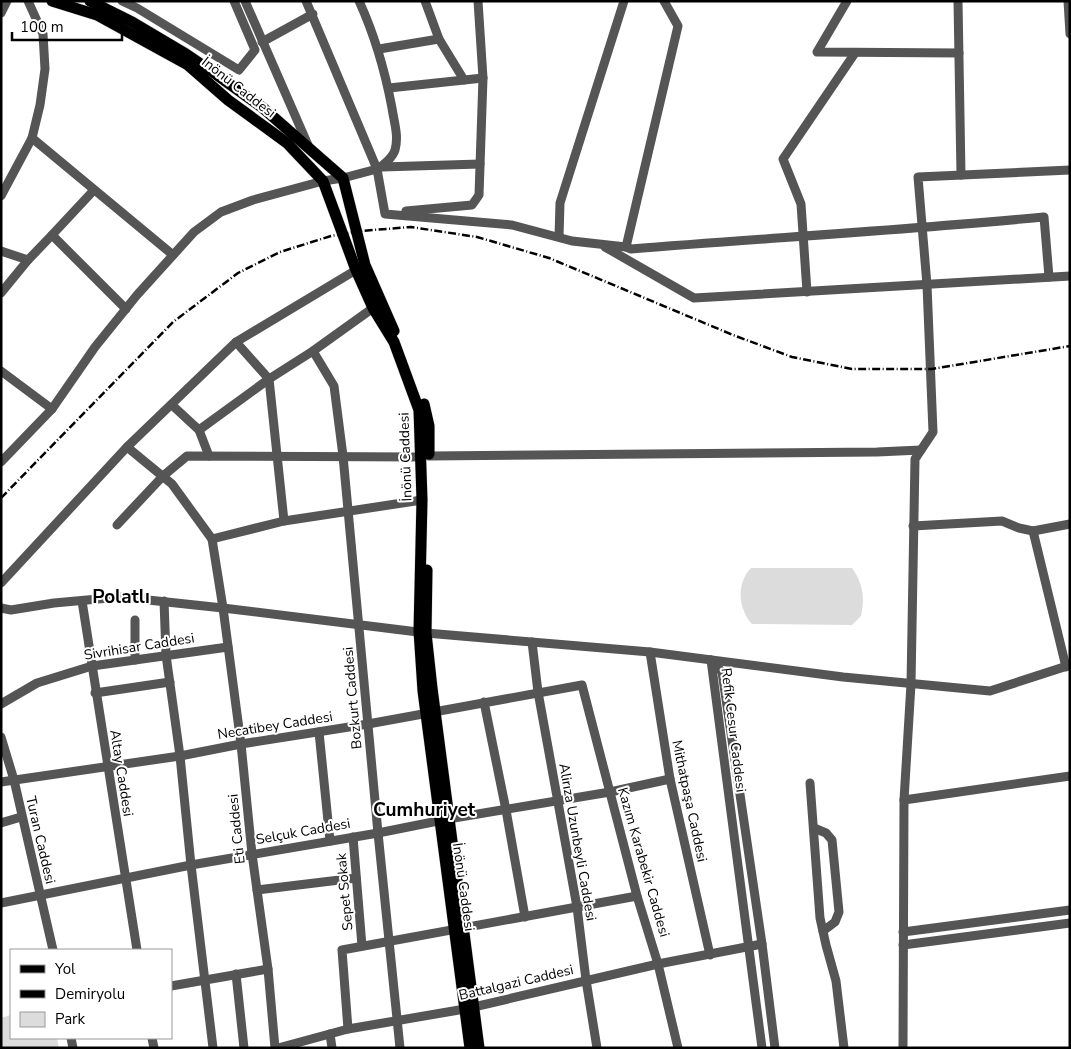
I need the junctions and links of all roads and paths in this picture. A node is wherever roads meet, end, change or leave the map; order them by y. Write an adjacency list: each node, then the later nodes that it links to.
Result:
1 (7, 1): 18 (street)
2 (28, 1): 30 (street)
3 (52, 1): 37 (main road, İnönü Caddesi)
4 (90, 1): 20 (main road, İnönü Caddesi)
5 (122, 1): 17 (street)
6 (234, 1): 17 (street)
7 (245, 1): 23 (street)
8 (306, 1): 19 (street)
9 (359, 1): 24 (street)
10 (425, 1): 22 (street)
11 (478, 1): 27 (street)
12 (624, 1): 45 (street)
13 (664, 1): 47 (street)
14 (847, 1): 26 (street)
15 (958, 1): 25 (street)
16 (1068, 1): 21 (street)
17 (139, 4): 20 (street)
18 (1, 13)
19 (313, 14): 23 (street); 33 (street)
20 (129, 20): 31 (main road, İnönü Caddesi)
21 (1070, 34)
22 (439, 39): 24 (street); 28 (street)
23 (262, 42): 31 (street)
24 (379, 49): 29 (street)
25 (959, 52): 26 (street); 35 (street)
26 (855, 53): 44 (street)
27 (483, 78): 28 (street); 32 (street)
28 (464, 80): 29 (street)
29 (389, 88): 33 (street)
30 (32, 138): 38 (street); 39 (street)
31 (310, 149): 36 (main road, İnönü Caddesi)
32 (480, 164): 33 (street); 41 (street)
33 (379, 168): 36 (street); 41 (street)
34 (1070, 170): 35 (street)
35 (961, 175): 42 (street)
36 (343, 178): 37 (street); 51 (main road, İnönü Caddesi)
37 (323, 181): 49 (street); 51 (main road, İnönü Caddesi)
38 (4, 184): 40 (street)
39 (94, 190): 43 (street); 49 (street)
40 (1, 196)
41 (385, 214): 45 (street)
42 (923, 228): 44 (street); 53 (street); 54 (street)
43 (52, 235): 50 (street); 58 (street)
44 (804, 235): 47 (street); 55 (street)
45 (559, 237): 46 (street)
46 (603, 245): 47 (street); 55 (street)
47 (626, 247)
48 (1, 251): 50 (street)
49 (173, 255): 58 (street)
50 (28, 260): 56 (street)
51 (360, 268): 57 (main road, İnönü Caddesi); 59 (street); 70 (main road, İnönü Caddesi)
52 (1070, 276): 53 (street)
53 (1049, 277): 54 (street)
54 (927, 285): 55 (street); 67 (street)
55 (807, 292)
56 (1, 293)
57 (373, 308): 60 (street); 70 (main road, İnönü Caddesi)
58 (126, 309): 64 (street)
59 (236, 342): 62 (street); 63 (street)
60 (313, 351): 62 (street); 69 (street, Bozkurt Caddesi)
61 (2, 372): 64 (street)
62 (269, 379): 65 (street); 71 (street)
63 (172, 405): 65 (street); 66 (street)
64 (52, 410): 72 (street)
65 (199, 430): 68 (street)
66 (127, 447): 73 (street); 82 (street)
67 (921, 450): 70 (street); 79 (street)
68 (209, 456): 71 (street); 73 (street)
69 (343, 456): 70 (street); 71 (street); 75 (street, Bozkurt Caddesi)
70 (425, 456): 74 (main road, İnönü Caddesi); 89 (main road, İnönü Caddesi)
71 (277, 457): 76 (street)
72 (1, 462)
73 (163, 476): 78 (street); 81 (street)
74 (422, 500): 75 (street); 89 (main road, İnönü Caddesi)
75 (349, 512): 76 (street); 88 (street, Bozkurt Caddesi)
76 (284, 521): 81 (street)
77 (1070, 524): 80 (street)
78 (117, 525)
79 (914, 526): 80 (street); 99 (street)
80 (1033, 530): 97 (street)
81 (212, 539): 86 (street, Eti Caddesi)
82 (1, 583)
83 (82, 601): 84 (street); 85 (street); 96 (street, Altay Caddesi)
84 (164, 601): 86 (street); 93 (street)
85 (1, 608)
86 (223, 608): 88 (street); 91 (street, Eti Caddesi)
87 (135, 620): 94 (street)
88 (358, 624): 89 (street); 106 (street, Bozkurt Caddesi)
89 (422, 632): 90 (street); 105 (main road, İnönü Caddesi)
90 (532, 642): 92 (street); 101 (street, Alirıza Uzunbeyli Caddesi)
91 (228, 647): 93 (street, Sivrihisar Caddesi); 109 (street, Eti Caddesi)
92 (650, 652): 95 (street); 113 (street, Mithatpaşa Caddesi)
93 (166, 655): 94 (street, Sivrihisar Caddesi); 98 (street)
94 (135, 660): 96 (street, Sivrihisar Caddesi)
95 (711, 660): 99 (street); 144 (street, Refik Cesur Caddesi); 147 (street, Refik Cesur Caddesi)
96 (92, 666): 102 (street, Altay Caddesi); 104 (street, Sivrihisar Caddesi)
97 (1068, 666): 99 (street)
98 (170, 682): 102 (street); 110 (street)
99 (911, 684): 118 (street)
100 (582, 685): 101 (street, Necatibey Caddesi); 117 (street, Kazım Karabekir Caddesi)
101 (538, 692): 103 (street, Necatibey Caddesi); 119 (street, Alirıza Uzunbeyli Caddesi)
102 (95, 693): 111 (street, Altay Caddesi)
103 (484, 702): 105 (street, Necatibey Caddesi); 120 (street)
104 (1, 704)
105 (430, 712): 106 (street, Necatibey Caddesi); 122 (main road, İnönü Caddesi)
106 (368, 724): 107 (street, Necatibey Caddesi); 125 (street, Bozkurt Caddesi)
107 (318, 732): 109 (street, Necatibey Caddesi); 127 (street)
108 (1, 737): 114 (street, Turan Caddesi)
109 (241, 744): 110 (street, Necatibey Caddesi); 128 (street, Eti Caddesi)
110 (180, 756): 111 (street, Necatibey Caddesi); 129 (street)
111 (107, 766): 114 (street, Necatibey Caddesi); 130 (street, Altay Caddesi)
112 (1070, 776): 118 (street)
113 (670, 779): 117 (street, Selçuk Caddesi); 150 (street, Mithatpaşa Caddesi)
114 (14, 780): 115 (street, Necatibey Caddesi); 121 (street, Turan Caddesi)
115 (1, 782)
116 (810, 782): 124 (street)
117 (610, 792): 119 (street, Selçuk Caddesi); 133 (street, Kazım Karabekir Caddesi)
118 (904, 800): 142 (street)
119 (556, 801): 120 (street, Selçuk Caddesi); 136 (street, Alirıza Uzunbeyli Caddesi)
120 (506, 810): 122 (street, Selçuk Caddesi); 138 (street)
121 (21, 817): 123 (street); 134 (street, Turan Caddesi)
122 (444, 820): 125 (street, Selçuk Caddesi); 140 (main road, İnönü Caddesi)
123 (1, 823)
124 (814, 828): 141 (street); 141 (street)
125 (378, 833): 126 (street, Selçuk Caddesi); 143 (street, Bozkurt Caddesi)
126 (353, 836): 127 (street, Selçuk Caddesi); 131 (street, Sepet Sokak)
127 (330, 841): 128 (street, Selçuk Caddesi)
128 (252, 854): 129 (street, Selçuk Caddesi); 132 (street, Eti Caddesi)
129 (191, 865): 130 (street, Selçuk Caddesi); 154 (street)
130 (125, 878): 134 (street, Selçuk Caddesi); 149 (street, Altay Caddesi)
131 (356, 878): 132 (street); 146 (street, Sepet Sokak)
132 (257, 890): 152 (street, Eti Caddesi)
133 (637, 896): 136 (street); 151 (street, Kazım Karabekir Caddesi)
134 (40, 897): 135 (street, Selçuk Caddesi); 148 (street, Turan Caddesi)
135 (1, 904)
136 (576, 907): 138 (street); 155 (street, Alirıza Uzunbeyli Caddesi)
137 (1070, 910): 142 (street)
138 (526, 917): 140 (street)
139 (1070, 923): 145 (street)
140 (459, 929): 143 (street); 157 (main road, İnönü Caddesi)
141 (823, 930): 173 (street)
142 (903, 932): 145 (street)
143 (389, 942): 146 (street); 158 (street, Bozkurt Caddesi)
144 (762, 944): 147 (street, Battalgazi Caddesi); 172 (street, Refik Cesur Caddesi)
145 (903, 945): 174 (street)
146 (362, 946): 159 (street)
147 (749, 946): 150 (street, Battalgazi Caddesi); 171 (street, Refik Cesur Caddesi)
148 (53, 949)
149 (137, 949)
150 (710, 955): 151 (street, Battalgazi Caddesi)
151 (658, 964): 155 (street, Battalgazi Caddesi); 170 (street, Kazım Karabekir Caddesi)
152 (268, 969): 153 (street); 164 (street, Eti Caddesi)
153 (236, 974): 154 (street); 163 (street)
154 (204, 979): 156 (street); 162 (street)
155 (586, 980): 157 (street, Battalgazi Caddesi); 169 (street, Alirıza Uzunbeyli Caddesi)
156 (172, 986)
157 (470, 1008): 158 (street, Battalgazi Caddesi); 167 (main road, İnönü Caddesi); 168 (main road, İnönü Caddesi)
158 (397, 1020): 159 (street, Battalgazi Caddesi); 166 (street, Bozkurt Caddesi)
159 (348, 1029): 160 (street, Battalgazi Caddesi)
160 (330, 1034): 161 (street, Battalgazi Caddesi); 165 (street)
161 (306, 1044): 164 (street, Battalgazi Caddesi)
162 (213, 1048)
163 (244, 1048)
164 (276, 1048)
165 (332, 1048)
166 (400, 1048)
167 (470, 1048)
168 (479, 1048)
169 (597, 1048)
170 (678, 1048)
171 (762, 1048)
172 (775, 1048)
173 (844, 1048)
174 (903, 1048)

